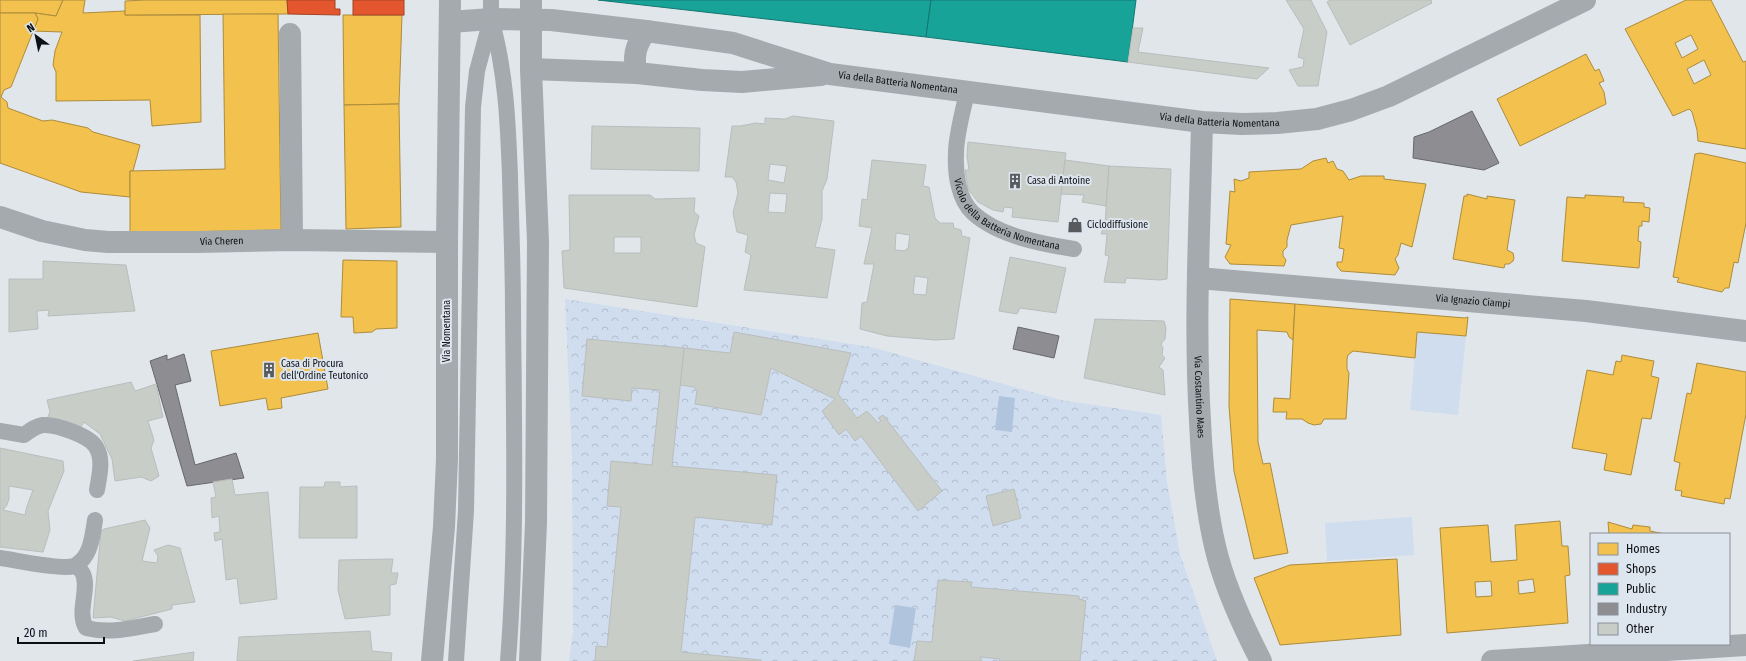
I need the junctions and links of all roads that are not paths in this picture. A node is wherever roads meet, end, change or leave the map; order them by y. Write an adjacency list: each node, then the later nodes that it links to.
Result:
1 (450, 0): 5 (street, Via Nomentana)
2 (1584, 0): 12 (street, Via della Batteria Nomentana)
3 (491, 10): 4 (street, Via della Batteria Nomentana); 5 (street, Via della Batteria Nomentana); 27 (lane); 28 (lane)
4 (531, 10): 6 (street, Via della Batteria Nomentana); 8 (street)
5 (450, 22): 15 (street, Via Nomentana)
6 (646, 31): 9 (street); 10 (street, Via della Batteria Nomentana)
7 (290, 34): 14 (street)
8 (531, 69): 9 (street, Via della Batteria Nomentana); 29 (street)
9 (637, 73): 10 (street, Via della Batteria Nomentana)
10 (830, 74): 11 (street, Via della Batteria Nomentana)
11 (967, 93): 12 (street, Via della Batteria Nomentana); 16 (lane, Vicolo della Batteria Nomentana)
12 (1202, 122): 17 (street, Via Costantino Maes)
13 (0, 217): 14 (street, Via Cheren)
14 (292, 240): 15 (street, Via Cheren)
15 (446, 242): 26 (street, Via Nomentana)
16 (1074, 249)
17 (1198, 278): 18 (street, Via Ignazio Ciampi); 30 (street, Via Costantino Maes)
18 (1746, 331)
19 (0, 431): 20 (lane)
20 (97, 490)
21 (95, 520): 23 (lane)
22 (0, 558): 23 (lane)
23 (76, 566): 24 (lane)
24 (155, 624)
25 (1746, 645): 31 (street)
26 (432, 661)
27 (456, 661)
28 (508, 661)
29 (530, 661)
30 (1261, 661)
31 (1492, 661)

